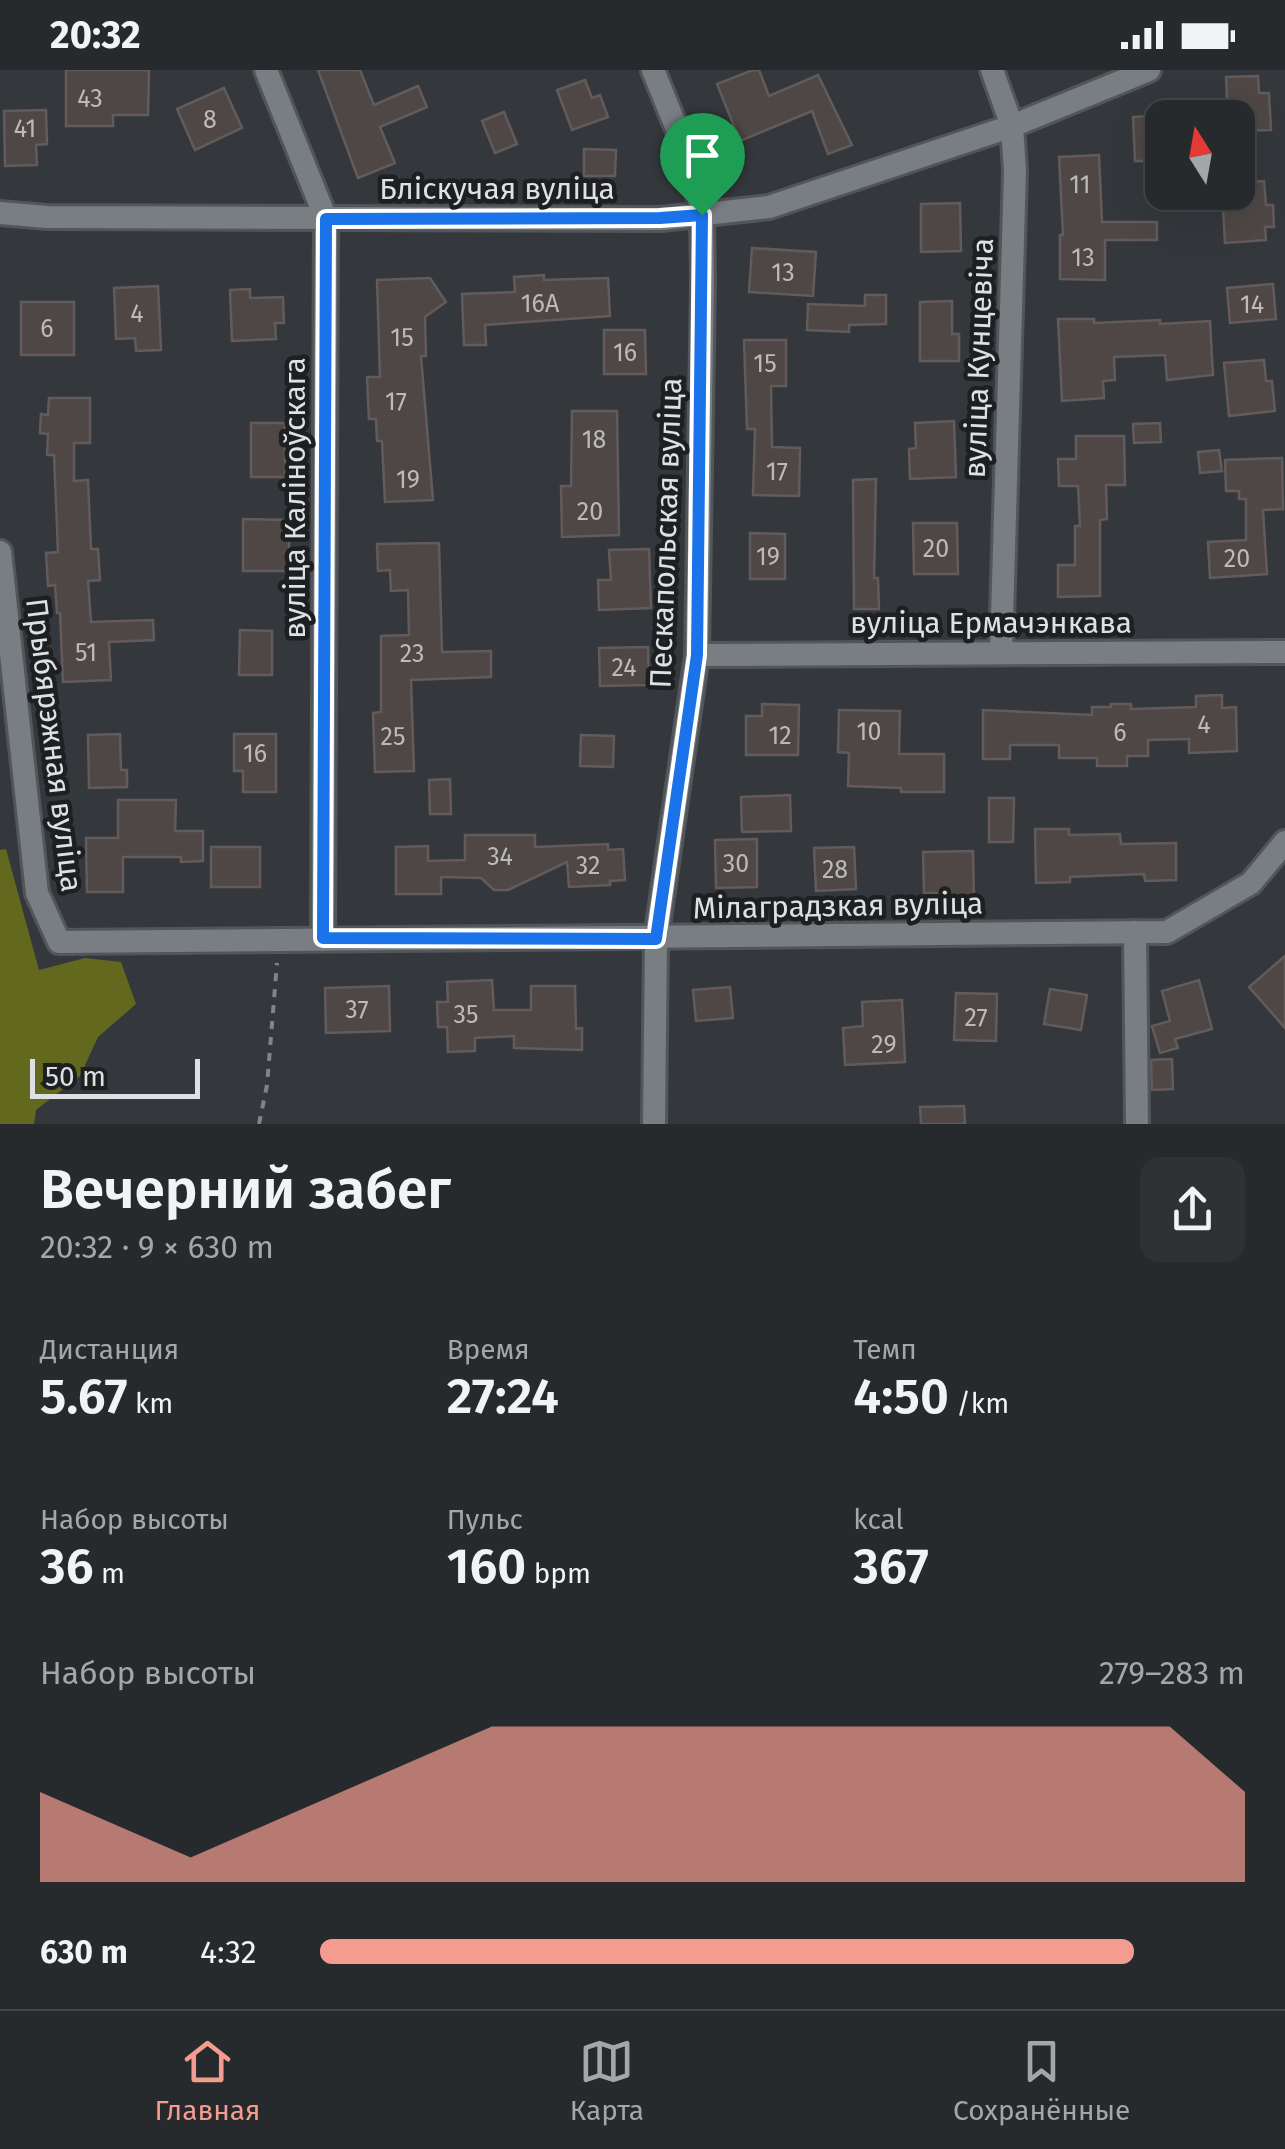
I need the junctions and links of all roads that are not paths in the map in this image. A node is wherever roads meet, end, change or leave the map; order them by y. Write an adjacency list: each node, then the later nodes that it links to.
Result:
1 (266, 70): 8 (street, вуліца Каліноўскага)
2 (653, 70): 7 (street, Пескапольская вуліца)
3 (992, 70): 5 (street, вуліца Кунцевіча)
4 (1149, 70): 5 (street, Бліскучая вуліца)
5 (1012, 126): 7 (street, Бліскучая вуліца); 10 (street, вуліца Кунцевіча)
6 (0, 213): 8 (street, Бліскучая вуліца)
7 (702, 215): 8 (street, Бліскучая вуліца); 12 (street, Пескапольская вуліца)
8 (326, 219): 15 (street, вуліца Каліноўскага)
9 (0, 552): 17 (street, Прыбярэжная вуліца)
10 (1001, 652): 11 (street, вуліца Ермачэнкава); 12 (street, вуліца Ермачэнкава)
11 (1285, 652)
12 (697, 655): 16 (street, Пескапольская вуліца)
13 (1285, 842): 14 (street, Мілаградзкая вуліца)
14 (1135, 932): 16 (street, Мілаградзкая вуліца); 19 (street)
15 (323, 938): 16 (street, Мілаградзкая вуліца); 17 (street, Мілаградзкая вуліца)
16 (656, 939): 18 (street, Пескапольская вуліца)
17 (60, 942)
18 (654, 1124)
19 (1137, 1124)

